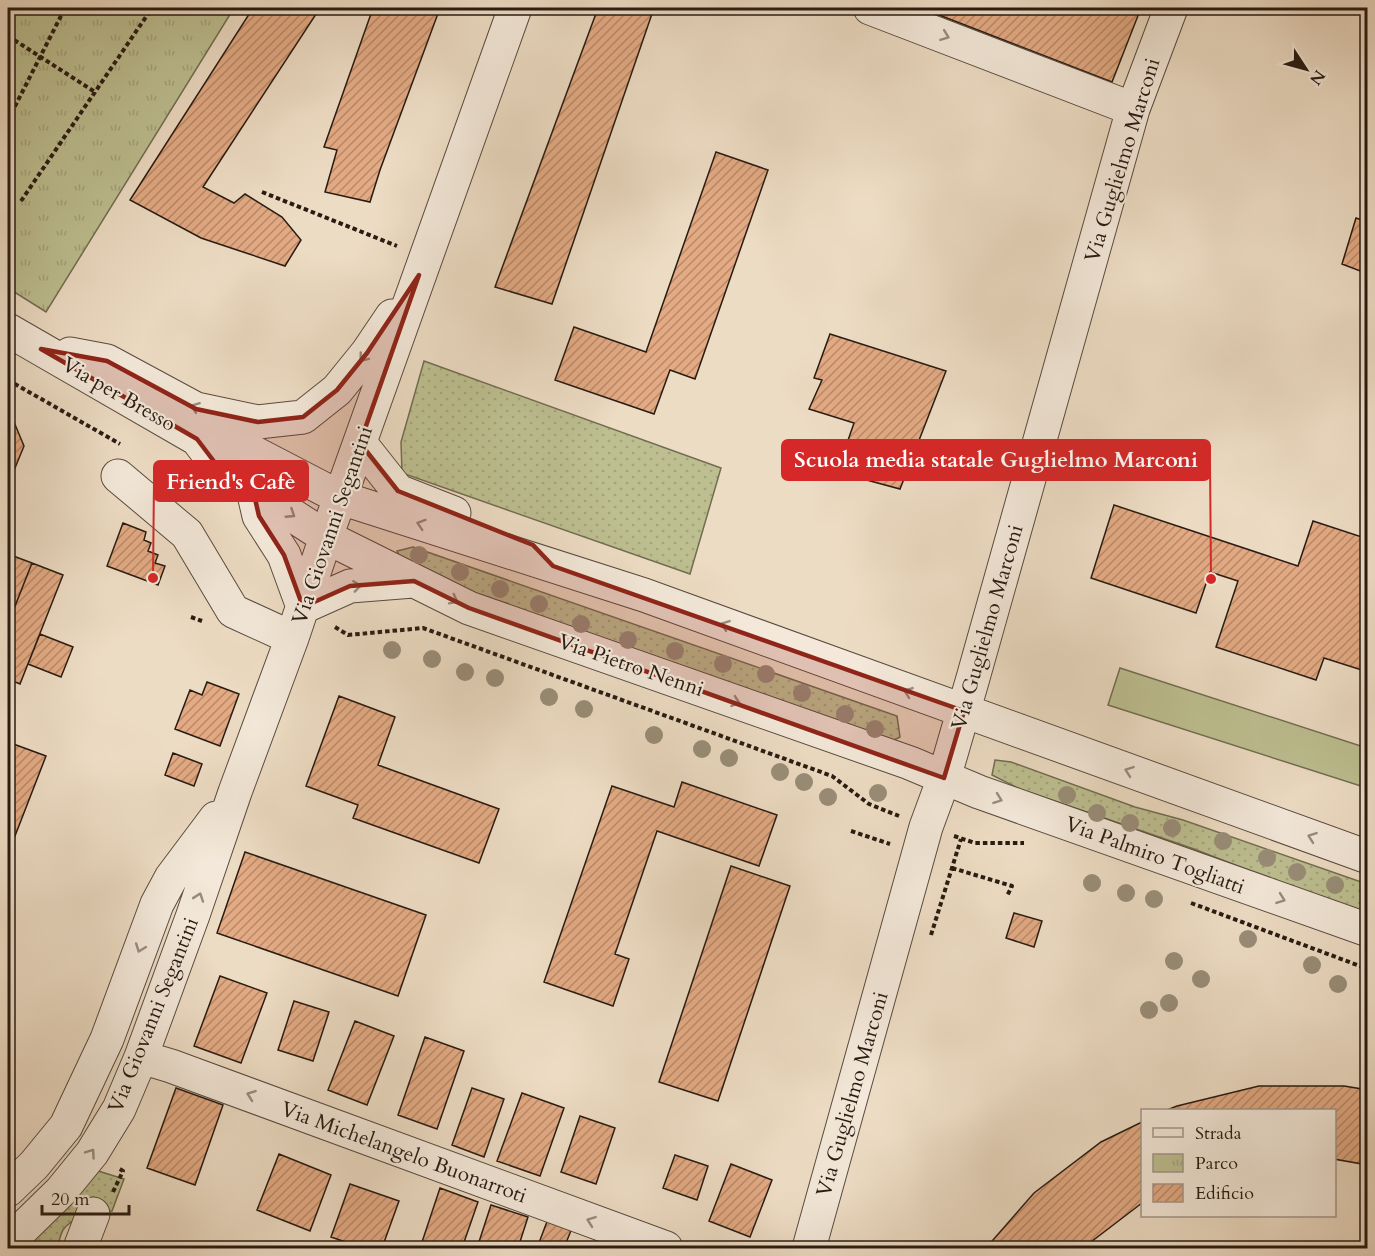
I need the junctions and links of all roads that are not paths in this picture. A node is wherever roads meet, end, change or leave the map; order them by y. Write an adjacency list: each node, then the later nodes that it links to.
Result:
1 (515, 8): 5 (street, Via Giovanni Segantini)
2 (870, 8): 4 (street, one-way to 4)
3 (1171, 8): 4 (street, Via Guglielmo Marconi)
4 (1133, 110): 18 (street, Via Guglielmo Marconi)
5 (422, 266): 7 (street, Via per Bresso, one-way to 7); 9 (street, Via Giovanni Segantini)
6 (8, 330): 7 (street, Via per Bresso)
7 (41, 349): 8 (street, Via per Bresso)
8 (197, 440): 11 (street, Via per Bresso); 12 (street, Via per Bresso)
9 (360, 443): 12 (street, Via Giovanni Segantini); 14 (street)
10 (118, 476): 17 (street)
11 (253, 490): 13 (street, Via per Bresso, one-way to 13); 16 (street)
12 (341, 498): 13 (street, Via Giovanni Segantini); 14 (street, one-way to 12)
13 (326, 537): 15 (street, Via Pietro Nenni); 16 (street, Via Giovanni Segantini)
14 (554, 566): 18 (street, one-way to 14)
15 (414, 581): 16 (street, one-way to 15); 19 (street, Via Pietro Nenni, one-way to 19)
16 (303, 607): 17 (street, Via Giovanni Segantini)
17 (292, 638): 20 (street, Via Giovanni Segantini)
18 (963, 711): 19 (street, Via Guglielmo Marconi); 21 (street, one-way to 18)
19 (944, 778): 22 (street, Via Palmiro Togliatti, one-way to 22); 29 (street, Via Guglielmo Marconi)
20 (236, 792): 23 (street, Via Giovanni Segantini, one-way to 20); 24 (street, Via Giovanni Segantini, one-way to 24)
21 (1368, 857)
22 (1368, 930)
23 (141, 1057): 26 (street, Via Giovanni Segantini, one-way to 23); 28 (street, Via Michelangelo Buonarroti, one-way to 23)
24 (8, 1190)
25 (93, 1214): 27 (street)
26 (8, 1240)
27 (80, 1248)
28 (666, 1248)
29 (809, 1248)

